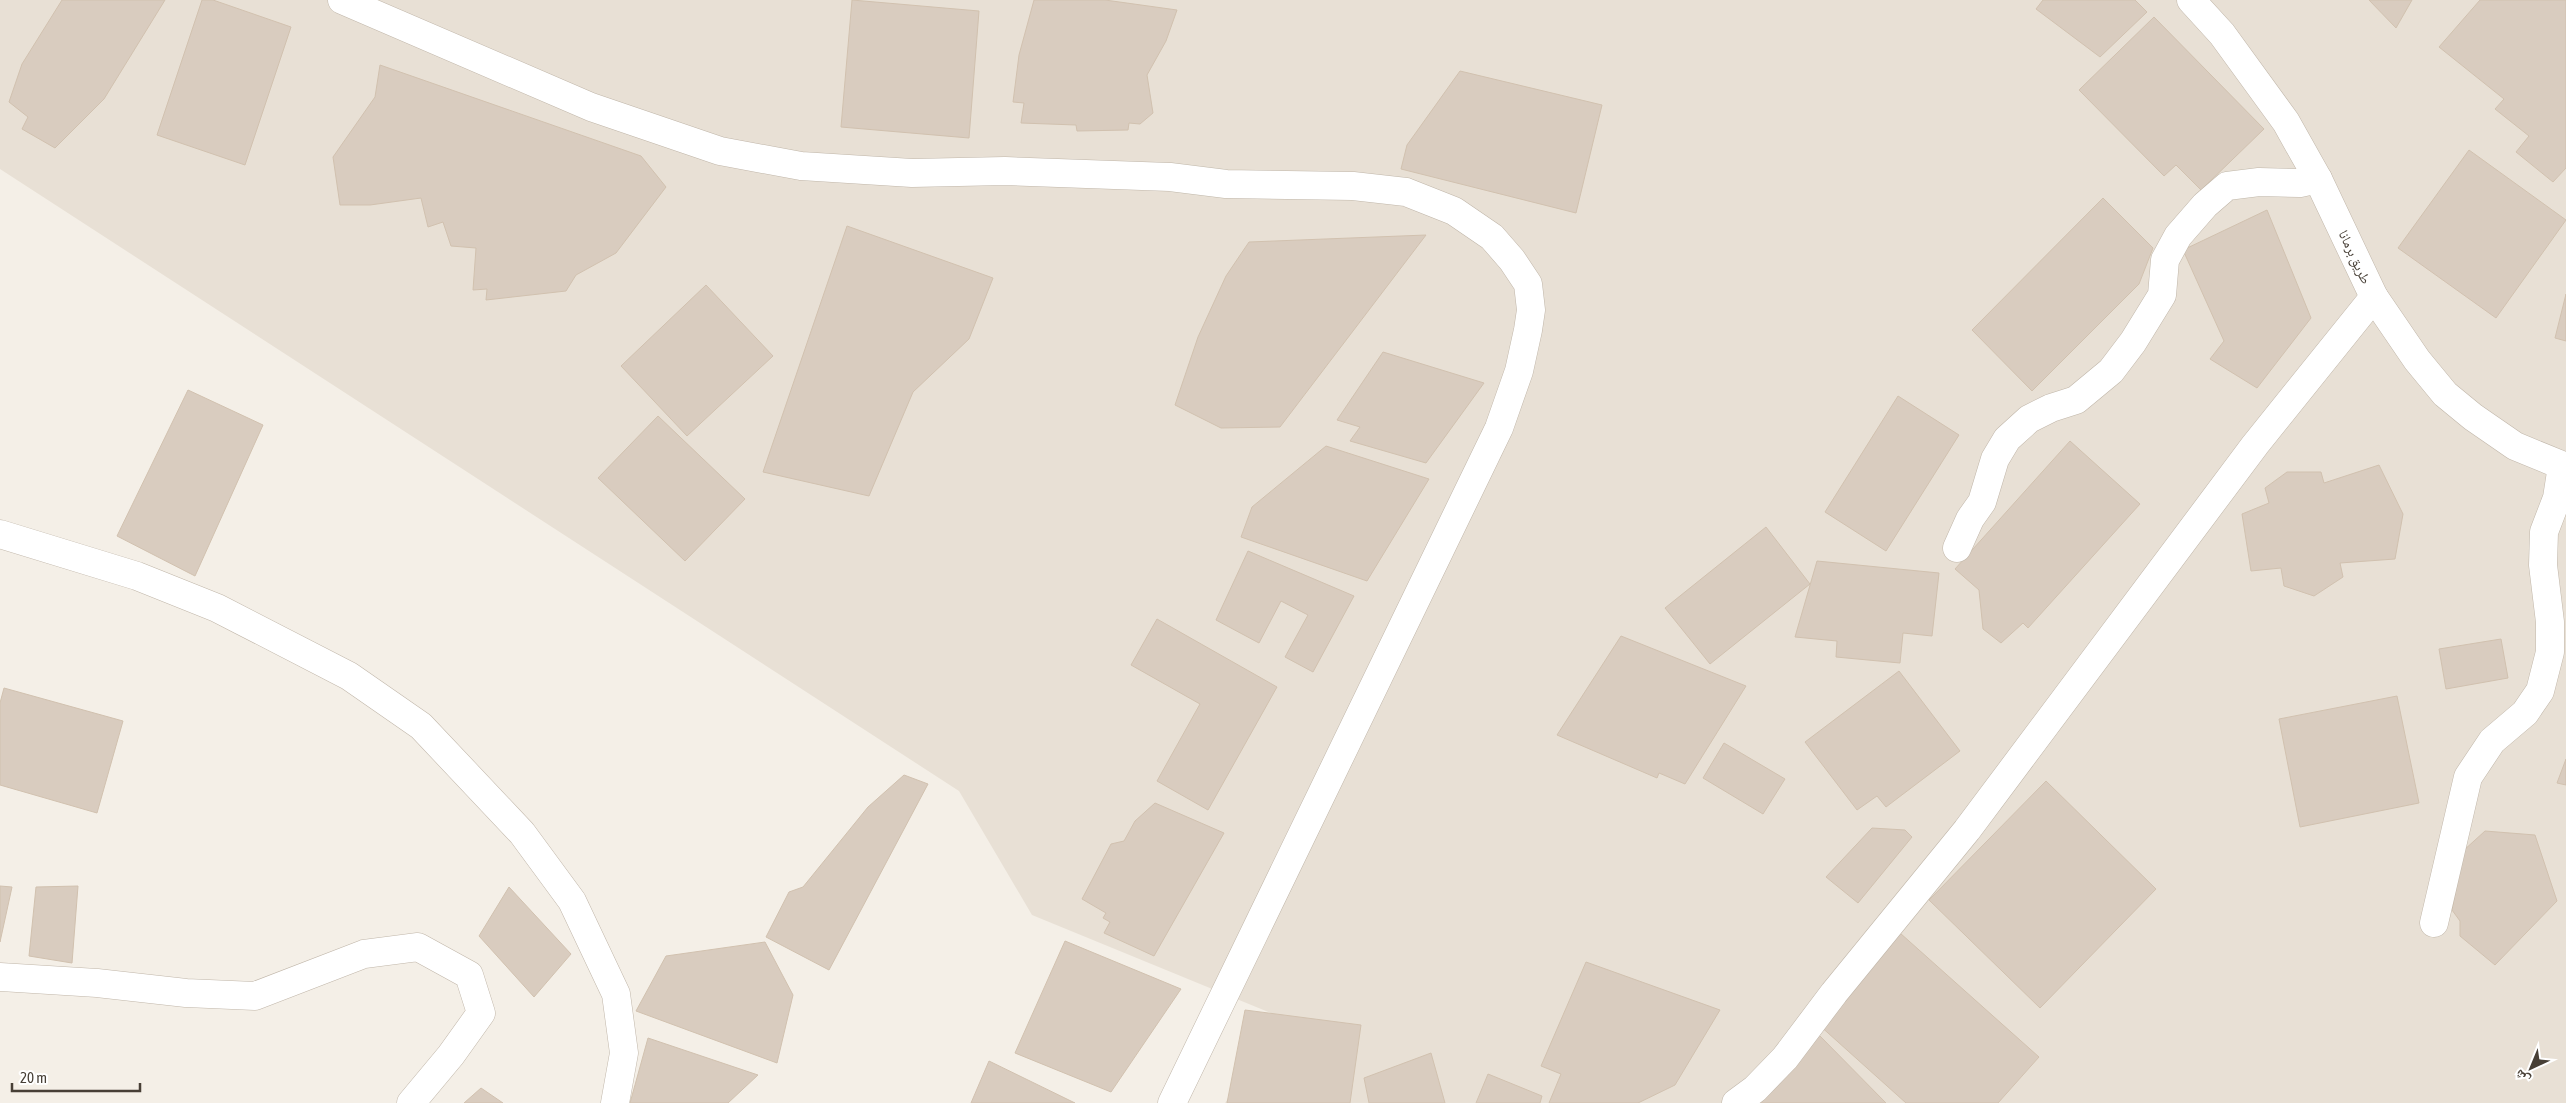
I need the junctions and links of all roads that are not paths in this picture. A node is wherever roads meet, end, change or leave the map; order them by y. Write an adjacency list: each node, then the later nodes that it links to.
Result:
1 (342, 0): 12 (street)
2 (2191, 0): 3 (street, طريق برمانا)
3 (2318, 178): 4 (street, طريق برمانا); 7 (street)
4 (2374, 297): 5 (street, طريق برمانا); 13 (street)
5 (2564, 467): 8 (street)
6 (0, 534): 11 (street)
7 (1957, 548)
8 (2434, 923)
9 (0, 977): 10 (street)
10 (410, 1103)
11 (614, 1103)
12 (1172, 1103)
13 (1736, 1103)

